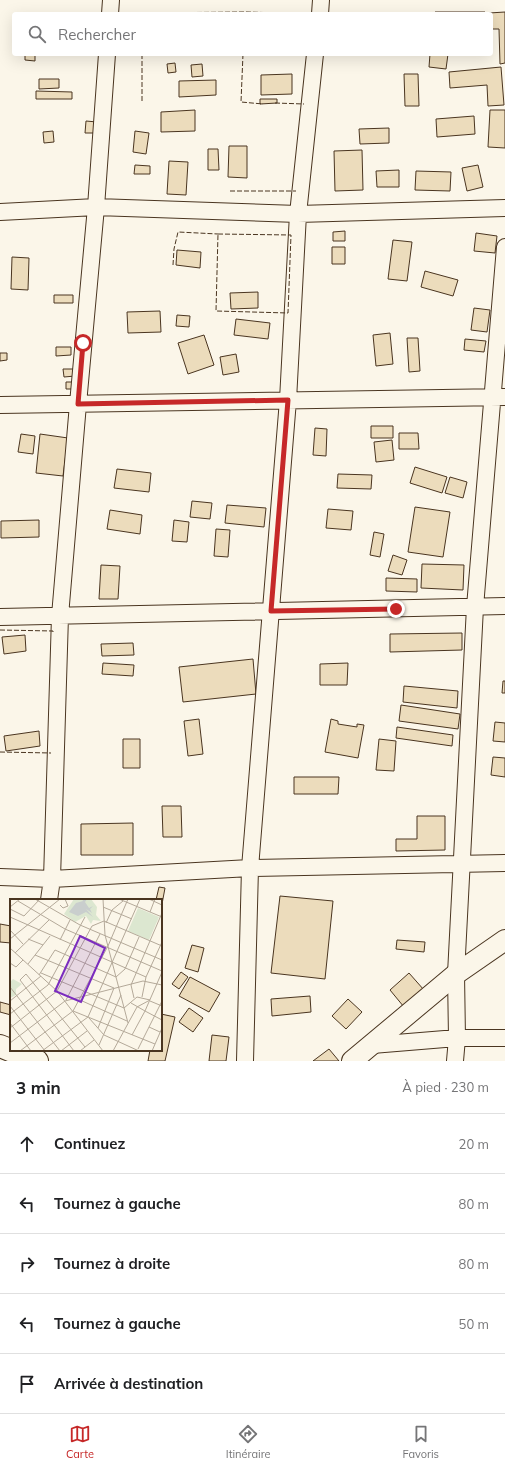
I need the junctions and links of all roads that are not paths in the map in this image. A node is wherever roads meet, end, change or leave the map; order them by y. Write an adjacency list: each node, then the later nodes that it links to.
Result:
1 (111, 0): 3 (street)
2 (321, 0): 4 (street)
3 (110, 12)
4 (320, 12)
5 (107, 56): 7 (street)
6 (315, 56): 10 (street)
7 (96, 207): 9 (street); 10 (street); 14 (street)
8 (505, 208): 10 (street)
9 (0, 212)
10 (298, 214): 13 (street)
11 (505, 247): 12 (street)
12 (499, 397): 13 (street); 17 (street)
13 (288, 400): 14 (street); 18 (street)
14 (78, 404): 15 (street); 19 (street)
15 (0, 405)
16 (505, 606): 17 (street)
17 (475, 607): 18 (street); 22 (street)
18 (271, 611): 19 (street); 23 (street)
19 (60, 616): 20 (street); 25 (street)
20 (0, 617)
21 (505, 863): 22 (street)
22 (461, 864): 23 (street); 28 (street)
23 (250, 868): 25 (street); 36 (street)
24 (0, 877): 25 (street)
25 (52, 879): 26 (street)
26 (49, 899)
27 (505, 940): 28 (street)
28 (456, 974): 29 (street); 31 (street)
29 (457, 1038): 30 (street); 31 (street); 38 (street)
30 (505, 1038)
31 (372, 1045): 37 (street)
32 (0, 1046): 33 (main road)
33 (10, 1049)
34 (15, 1051): 35 (main road)
35 (32, 1057)
36 (245, 1061)
37 (352, 1061)
38 (455, 1061)

